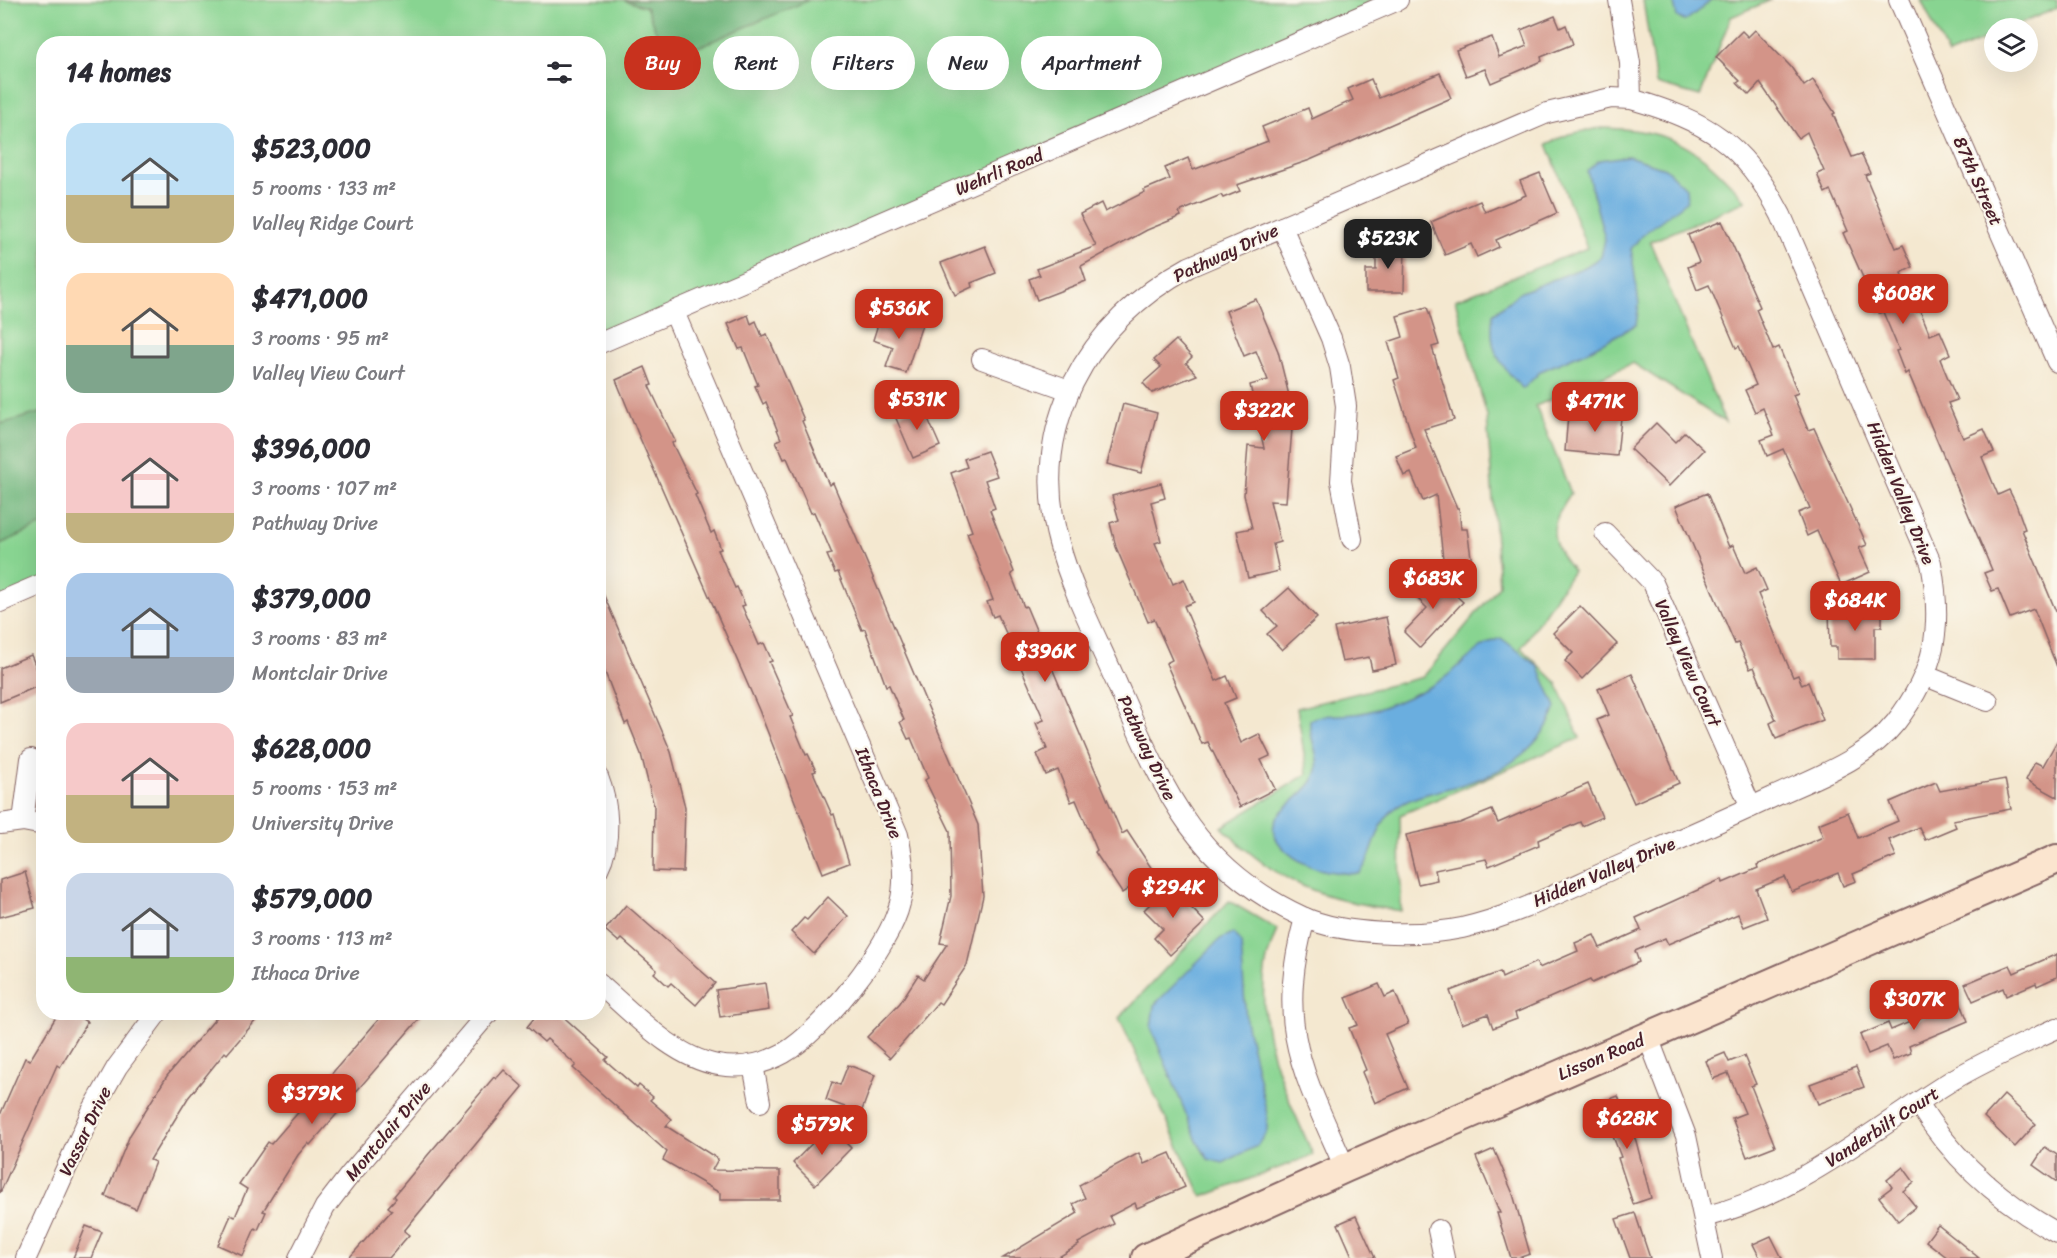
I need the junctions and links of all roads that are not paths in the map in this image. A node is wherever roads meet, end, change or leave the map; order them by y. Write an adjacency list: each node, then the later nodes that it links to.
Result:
1 (1398, 0): 6 (street, Wehrli Road)
2 (1619, 0): 4 (street)
3 (1899, 0): 9 (street, 87th Street)
4 (1631, 99): 5 (street, Pathway Drive); 15 (street, Hidden Valley Drive)
5 (1282, 227): 10 (street, Pathway Drive); 12 (street)
6 (674, 312): 7 (street, Wehrli Road); 31 (street, Ithaca Drive)
7 (606, 341)
8 (982, 359): 10 (street)
9 (2057, 362)
10 (1069, 390): 25 (street, Pathway Drive)
11 (1605, 532): 18 (street, Valley View Court)
12 (1352, 539)
13 (36, 586): 14 (street)
14 (0, 602)
15 (1926, 676): 16 (street); 18 (street, Hidden Valley Drive)
16 (1988, 701)
17 (30, 759): 19 (street)
18 (1751, 807): 25 (street, Hidden Valley Drive)
19 (23, 821): 21 (street); 22 (street)
20 (606, 821): 23 (street)
21 (36, 823)
22 (0, 824)
23 (606, 839)
24 (2057, 859): 30 (street, Lisson Road)
25 (1305, 918): 34 (street)
26 (606, 990): 31 (street, Ithaca Drive)
27 (152, 1020): 38 (street, Vassar Drive)
28 (482, 1020): 39 (street, Montclair Drive)
29 (2057, 1028): 33 (street, Vanderbilt Court)
30 (1647, 1037): 34 (street, Lisson Road); 35 (street)
31 (753, 1065): 32 (street)
32 (760, 1102)
33 (1918, 1103): 35 (street, Vanderbilt Court); 37 (street)
34 (1345, 1168): 40 (street, Lisson Road)
35 (1704, 1217): 42 (street)
36 (1438, 1230): 41 (street)
37 (2057, 1233)
38 (26, 1258)
39 (299, 1258)
40 (1146, 1258)
41 (1444, 1258)
42 (1712, 1258)

